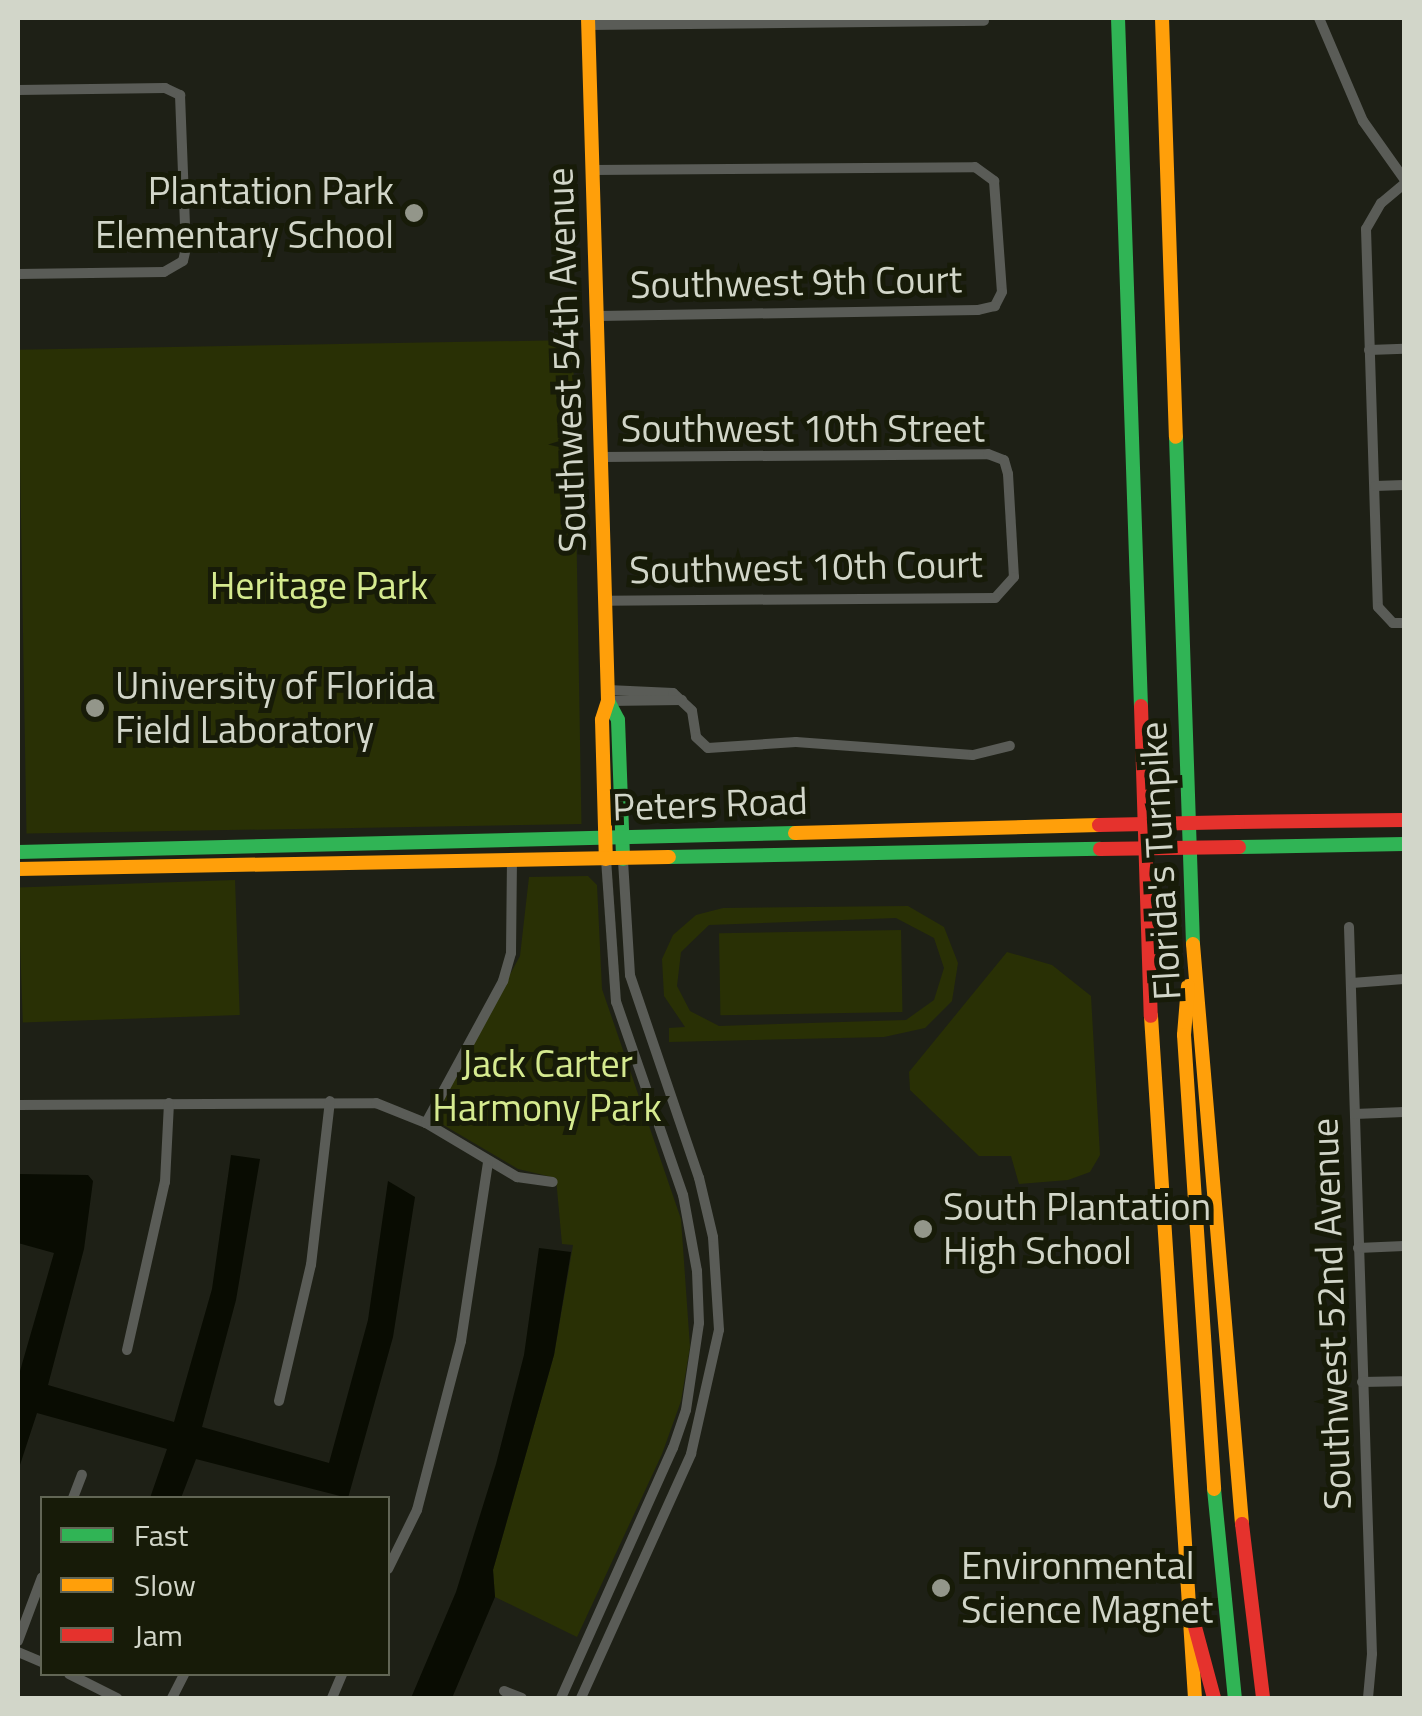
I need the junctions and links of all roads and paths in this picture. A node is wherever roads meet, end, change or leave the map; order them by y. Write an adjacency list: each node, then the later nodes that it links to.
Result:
1 (1118, 18): 52 (main road, Florida's Turnpike)
2 (1162, 18): 30 (main road, Florida's Turnpike)
3 (1319, 18): 8 (street)
4 (588, 21): 5 (street); 7 (main road, Southwest 54th Avenue)
5 (984, 21)
6 (18, 90): 9 (street)
7 (593, 170): 10 (main road, Southwest 54th Avenue); 10 (street, Southwest 9th Court)
8 (1404, 181): 12 (street)
9 (18, 274)
10 (598, 316): 13 (main road, Southwest 54th Avenue)
11 (1404, 349): 12 (street)
12 (1369, 350): 14 (street)
13 (602, 457): 16 (street, Southwest 10th Street); 17 (main road, Southwest 54th Avenue)
14 (1376, 486): 15 (street); 18 (street)
15 (1404, 486)
16 (1007, 591): 17 (street, Southwest 10th Court)
17 (606, 601): 19 (main road, Southwest 54th Avenue)
18 (1404, 623)
19 (608, 696): 20 (street); 22 (main road, Southwest 54th Avenue); 23 (main road, Southwest 54th Avenue)
20 (1010, 746)
21 (1404, 820): 23 (main road, Peters Road, bridge)
22 (605, 839): 23 (main road, Peters Road); 25 (main road, Peters Road); 26 (main road, Southwest 54th Avenue)
23 (623, 839): 27 (main road, Southwest 54th Avenue)
24 (1404, 844): 27 (main road, Peters Road, bridge)
25 (18, 852)
26 (606, 859): 27 (main road, Peters Road); 28 (main road, Peters Road); 58 (street, Southwest 54th Avenue)
27 (623, 859): 59 (street, Southwest 54th Avenue)
28 (512, 862): 29 (main road, Peters Road); 39 (street)
29 (18, 869)
30 (1192, 927): 62 (main road); 63 (main road, Florida's Turnpike)
31 (1349, 927): 33 (street, Southwest 52nd Avenue)
32 (1404, 979): 33 (street)
33 (1352, 982): 38 (street, Southwest 52nd Avenue)
34 (330, 1101): 35 (street); 39 (street); 47 (street)
35 (169, 1103): 36 (street); 44 (street)
36 (18, 1105)
37 (1404, 1112): 38 (street)
38 (1355, 1114): 43 (street, Southwest 52nd Avenue)
39 (426, 1123): 40 (street)
40 (488, 1163): 41 (street); 50 (street)
41 (553, 1182)
42 (1404, 1246): 43 (street)
43 (1358, 1248): 46 (street, Southwest 52nd Avenue)
44 (127, 1350)
45 (1401, 1381): 46 (street)
46 (1362, 1382): 64 (street, Southwest 52nd Avenue)
47 (279, 1400)
48 (82, 1475): 49 (street)
49 (74, 1496)
50 (390, 1565)
51 (40, 1582): 53 (street)
52 (1185, 1598): 60 (main road, Florida's Turnpike); 61 (main road)
53 (18, 1641)
54 (73, 1676): 56 (street)
55 (504, 1692): 57 (street)
56 (117, 1698)
57 (522, 1698)
58 (562, 1698)
59 (580, 1698)
60 (1195, 1698)
61 (1214, 1698)
62 (1235, 1698)
63 (1262, 1698)
64 (1368, 1698)

